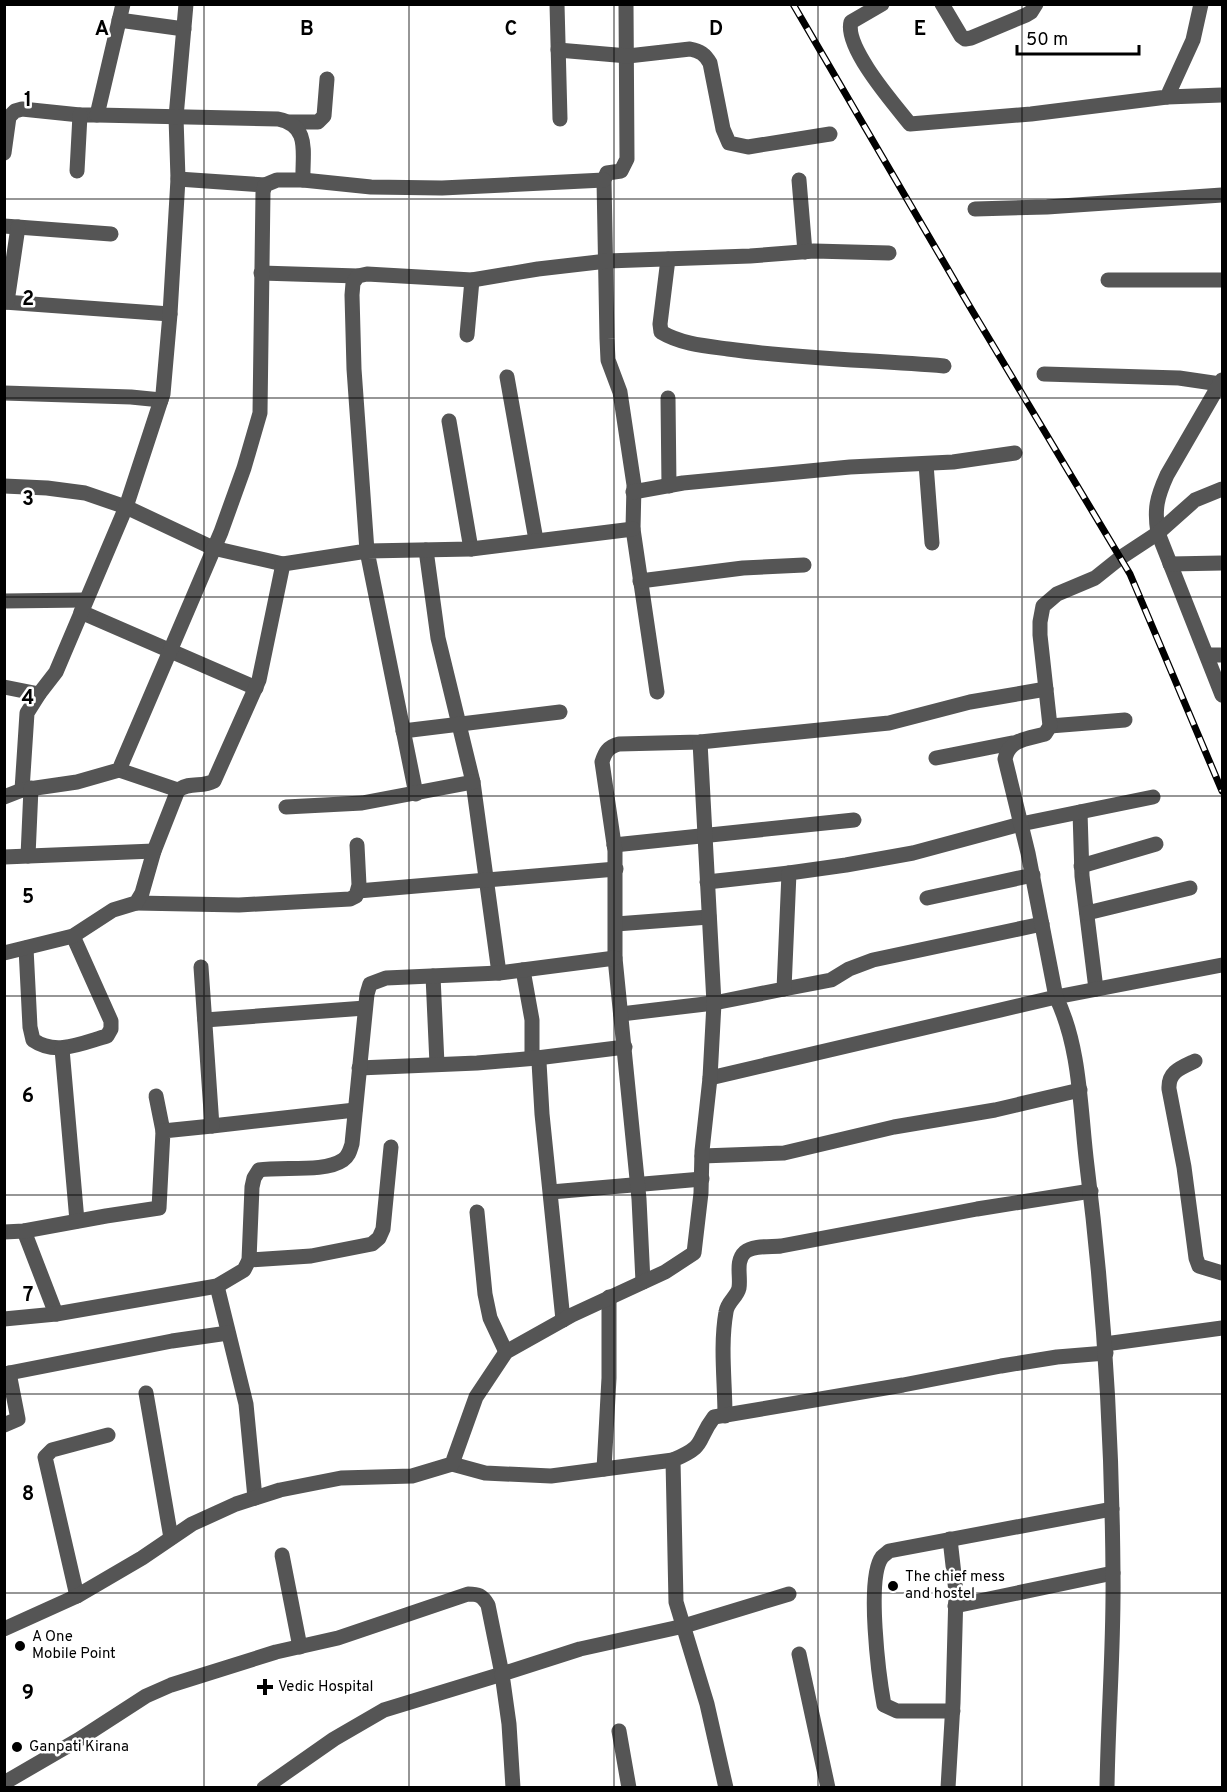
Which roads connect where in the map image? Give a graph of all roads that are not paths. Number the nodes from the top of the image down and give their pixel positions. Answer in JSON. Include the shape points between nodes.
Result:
{"nodes":[{"id":1,"x":186,"y":4,"type":"edge"},
{"id":2,"x":557,"y":4,"type":"edge"},
{"id":3,"x":626,"y":4,"type":"edge"},
{"id":4,"x":882,"y":4,"type":"edge"},
{"id":5,"x":942,"y":4,"type":"edge"},
{"id":6,"x":1036,"y":4,"type":"edge"},
{"id":7,"x":1201,"y":4,"type":"edge"},
{"id":8,"x":121,"y":12,"type":"edge"},
{"id":9,"x":184,"y":29,"type":"junction"},
{"id":10,"x":558,"y":50,"type":"junction"},
{"id":11,"x":628,"y":56,"type":"junction"},
{"id":12,"x":327,"y":79,"type":"dead end"},
{"id":13,"x":1222,"y":95,"type":"edge"},
{"id":14,"x":1167,"y":97,"type":"junction"},
{"id":15,"x":10,"y":111,"type":"edge"},
{"id":16,"x":80,"y":115,"type":"junction"},
{"id":17,"x":98,"y":115,"type":"junction"},
{"id":18,"x":176,"y":117,"type":"junction"},
{"id":19,"x":560,"y":119,"type":"dead end"},
{"id":20,"x":290,"y":122,"type":"junction"},
{"id":21,"x":830,"y":134,"type":"dead end"},
{"id":22,"x":4,"y":153,"type":"edge"},
{"id":23,"x":77,"y":171,"type":"dead end"},
{"id":24,"x":178,"y":179,"type":"junction"},
{"id":25,"x":303,"y":180,"type":"junction"},
{"id":26,"x":604,"y":180,"type":"junction"},
{"id":27,"x":799,"y":180,"type":"dead end"},
{"id":28,"x":265,"y":185,"type":"junction"},
{"id":29,"x":1222,"y":195,"type":"edge"},
{"id":30,"x":975,"y":209,"type":"dead end"},
{"id":31,"x":11,"y":226,"type":"edge"},
{"id":32,"x":111,"y":234,"type":"dead end"},
{"id":33,"x":805,"y":252,"type":"junction"},
{"id":34,"x":889,"y":253,"type":"dead end"},
{"id":35,"x":668,"y":259,"type":"junction"},
{"id":36,"x":607,"y":261,"type":"junction"},
{"id":37,"x":261,"y":273,"type":"junction"},
{"id":38,"x":358,"y":276,"type":"junction"},
{"id":39,"x":472,"y":279,"type":"junction"},
{"id":40,"x":1108,"y":280,"type":"dead end"},
{"id":41,"x":1222,"y":280,"type":"edge"},
{"id":42,"x":6,"y":302,"type":"edge"},
{"id":43,"x":170,"y":314,"type":"junction"},
{"id":44,"x":467,"y":335,"type":"dead end"},
{"id":45,"x":944,"y":366,"type":"dead end"},
{"id":46,"x":1044,"y":374,"type":"dead end"},
{"id":47,"x":507,"y":377,"type":"dead end"},
{"id":48,"x":1221,"y":382,"type":"edge"},
{"id":49,"x":4,"y":393,"type":"edge"},
{"id":50,"x":668,"y":398,"type":"dead end"},
{"id":51,"x":161,"y":400,"type":"junction"},
{"id":52,"x":449,"y":422,"type":"dead end"},
{"id":53,"x":1015,"y":453,"type":"dead end"},
{"id":54,"x":926,"y":465,"type":"junction"},
{"id":55,"x":4,"y":486,"type":"edge"},
{"id":56,"x":669,"y":486,"type":"junction"},
{"id":57,"x":1222,"y":489,"type":"edge"},
{"id":58,"x":633,"y":492,"type":"junction"},
{"id":59,"x":126,"y":507,"type":"junction"},
{"id":60,"x":633,"y":529,"type":"junction"},
{"id":61,"x":1158,"y":533,"type":"junction"},
{"id":62,"x":536,"y":540,"type":"junction"},
{"id":63,"x":932,"y":543,"type":"dead end"},
{"id":64,"x":213,"y":548,"type":"junction"},
{"id":65,"x":471,"y":549,"type":"junction"},
{"id":66,"x":426,"y":550,"type":"junction"},
{"id":67,"x":367,"y":551,"type":"junction"},
{"id":68,"x":1222,"y":563,"type":"edge"},
{"id":69,"x":283,"y":564,"type":"junction"},
{"id":70,"x":1170,"y":564,"type":"junction"},
{"id":71,"x":804,"y":565,"type":"dead end"},
{"id":72,"x":640,"y":581,"type":"junction"},
{"id":73,"x":4,"y":601,"type":"edge"},
{"id":74,"x":84,"y":606,"type":"junction"},
{"id":75,"x":170,"y":651,"type":"junction"},
{"id":76,"x":1215,"y":655,"type":"edge"},
{"id":77,"x":4,"y":687,"type":"edge"},
{"id":78,"x":256,"y":688,"type":"junction"},
{"id":79,"x":1046,"y":689,"type":"junction"},
{"id":80,"x":657,"y":692,"type":"dead end"},
{"id":81,"x":39,"y":694,"type":"junction"},
{"id":82,"x":1222,"y":695,"type":"edge"},
{"id":83,"x":560,"y":712,"type":"dead end"},
{"id":84,"x":1125,"y":720,"type":"dead end"},
{"id":85,"x":460,"y":723,"type":"junction"},
{"id":86,"x":1050,"y":726,"type":"junction"},
{"id":87,"x":403,"y":731,"type":"junction"},
{"id":88,"x":700,"y":742,"type":"junction"},
{"id":89,"x":1012,"y":743,"type":"junction"},
{"id":90,"x":936,"y":758,"type":"dead end"},
{"id":91,"x":119,"y":770,"type":"junction"},
{"id":92,"x":473,"y":782,"type":"junction"},
{"id":93,"x":26,"y":789,"type":"junction"},
{"id":94,"x":178,"y":790,"type":"junction"},
{"id":95,"x":416,"y":794,"type":"junction"},
{"id":96,"x":4,"y":797,"type":"edge"},
{"id":97,"x":1153,"y":797,"type":"dead end"},
{"id":98,"x":286,"y":807,"type":"dead end"},
{"id":99,"x":1080,"y":812,"type":"junction"},
{"id":100,"x":854,"y":820,"type":"dead end"},
{"id":101,"x":1021,"y":824,"type":"junction"},
{"id":102,"x":705,"y":836,"type":"junction"},
{"id":103,"x":1156,"y":844,"type":"dead end"},
{"id":104,"x":357,"y":845,"type":"dead end"},
{"id":105,"x":614,"y":845,"type":"junction"},
{"id":106,"x":154,"y":851,"type":"junction"},
{"id":107,"x":28,"y":856,"type":"junction"},
{"id":108,"x":4,"y":857,"type":"edge"},
{"id":109,"x":1081,"y":866,"type":"junction"},
{"id":110,"x":616,"y":869,"type":"junction"},
{"id":111,"x":789,"y":873,"type":"junction"},
{"id":112,"x":1032,"y":875,"type":"junction"},
{"id":113,"x":485,"y":879,"type":"junction"},
{"id":114,"x":707,"y":882,"type":"junction"},
{"id":115,"x":1190,"y":888,"type":"dead end"},
{"id":116,"x":358,"y":891,"type":"junction"},
{"id":117,"x":927,"y":898,"type":"dead end"},
{"id":118,"x":136,"y":903,"type":"junction"},
{"id":119,"x":1087,"y":913,"type":"junction"},
{"id":120,"x":709,"y":917,"type":"junction"},
{"id":121,"x":616,"y":924,"type":"junction"},
{"id":122,"x":1042,"y":924,"type":"junction"},
{"id":123,"x":73,"y":936,"type":"junction"},
{"id":124,"x":26,"y":948,"type":"junction"},
{"id":125,"x":4,"y":953,"type":"edge"},
{"id":126,"x":615,"y":958,"type":"junction"},
{"id":127,"x":1222,"y":965,"type":"edge"},
{"id":128,"x":201,"y":967,"type":"dead end"},
{"id":129,"x":523,"y":970,"type":"junction"},
{"id":130,"x":499,"y":973,"type":"junction"},
{"id":131,"x":433,"y":976,"type":"junction"},
{"id":132,"x":784,"y":989,"type":"junction"},
{"id":133,"x":1096,"y":989,"type":"junction"},
{"id":134,"x":1056,"y":997,"type":"junction"},
{"id":135,"x":714,"y":1003,"type":"junction"},
{"id":136,"x":365,"y":1008,"type":"junction"},
{"id":137,"x":621,"y":1014,"type":"junction"},
{"id":138,"x":205,"y":1020,"type":"junction"},
{"id":139,"x":625,"y":1047,"type":"junction"},
{"id":140,"x":62,"y":1049,"type":"junction"},
{"id":141,"x":537,"y":1058,"type":"junction"},
{"id":142,"x":1195,"y":1061,"type":"dead end"},
{"id":143,"x":437,"y":1064,"type":"junction"},
{"id":144,"x":359,"y":1068,"type":"junction"},
{"id":145,"x":710,"y":1078,"type":"junction"},
{"id":146,"x":1080,"y":1090,"type":"junction"},
{"id":147,"x":156,"y":1096,"type":"dead end"},
{"id":148,"x":355,"y":1110,"type":"junction"},
{"id":149,"x":212,"y":1126,"type":"junction"},
{"id":150,"x":163,"y":1131,"type":"junction"},
{"id":151,"x":391,"y":1147,"type":"dead end"},
{"id":152,"x":702,"y":1156,"type":"junction"},
{"id":153,"x":702,"y":1179,"type":"junction"},
{"id":154,"x":638,"y":1185,"type":"junction"},
{"id":155,"x":1091,"y":1191,"type":"junction"},
{"id":156,"x":551,"y":1192,"type":"junction"},
{"id":157,"x":477,"y":1212,"type":"dead end"},
{"id":158,"x":77,"y":1221,"type":"junction"},
{"id":159,"x":24,"y":1231,"type":"junction"},
{"id":160,"x":4,"y":1232,"type":"edge"},
{"id":161,"x":249,"y":1260,"type":"junction"},
{"id":162,"x":1222,"y":1273,"type":"edge"},
{"id":163,"x":643,"y":1282,"type":"junction"},
{"id":164,"x":217,"y":1286,"type":"junction"},
{"id":165,"x":609,"y":1297,"type":"junction"},
{"id":166,"x":56,"y":1314,"type":"junction"},
{"id":167,"x":4,"y":1319,"type":"edge"},
{"id":168,"x":563,"y":1320,"type":"junction"},
{"id":169,"x":1222,"y":1328,"type":"edge"},
{"id":170,"x":228,"y":1333,"type":"junction"},
{"id":171,"x":1105,"y":1349,"type":"junction"},
{"id":172,"x":506,"y":1352,"type":"junction"},
{"id":173,"x":7,"y":1374,"type":"edge"},
{"id":174,"x":146,"y":1394,"type":"dead end"},
{"id":175,"x":725,"y":1416,"type":"junction"},
{"id":176,"x":4,"y":1425,"type":"edge"},
{"id":177,"x":108,"y":1435,"type":"dead end"},
{"id":178,"x":673,"y":1460,"type":"junction"},
{"id":179,"x":452,"y":1464,"type":"junction"},
{"id":180,"x":604,"y":1469,"type":"junction"},
{"id":181,"x":255,"y":1498,"type":"junction"},
{"id":182,"x":1112,"y":1509,"type":"junction"},
{"id":183,"x":171,"y":1538,"type":"junction"},
{"id":184,"x":950,"y":1539,"type":"junction"},
{"id":185,"x":282,"y":1555,"type":"dead end"},
{"id":186,"x":1113,"y":1573,"type":"junction"},
{"id":187,"x":789,"y":1594,"type":"dead end"},
{"id":188,"x":77,"y":1596,"type":"junction"},
{"id":189,"x":955,"y":1606,"type":"junction"},
{"id":190,"x":684,"y":1626,"type":"junction"},
{"id":191,"x":4,"y":1629,"type":"edge"},
{"id":192,"x":300,"y":1647,"type":"junction"},
{"id":193,"x":799,"y":1654,"type":"dead end"},
{"id":194,"x":501,"y":1674,"type":"junction"},
{"id":195,"x":953,"y":1711,"type":"junction"},
{"id":196,"x":619,"y":1731,"type":"dead end"},
{"id":197,"x":4,"y":1783,"type":"edge"},
{"id":198,"x":264,"y":1788,"type":"edge"},
{"id":199,"x":513,"y":1788,"type":"edge"},
{"id":200,"x":629,"y":1788,"type":"edge"},
{"id":201,"x":726,"y":1788,"type":"edge"},
{"id":202,"x":828,"y":1788,"type":"edge"},
{"id":203,"x":948,"y":1788,"type":"edge"},
{"id":204,"x":1107,"y":1788,"type":"edge"}],
"edges":[{"from":1,"to":9,"type":"street"},
{"from":2,"to":10,"type":"street"},
{"from":3,"to":11,"type":"street"},
{"from":4,"to":14,"type":"street","via":[[850,22],[849,30],[863,62],[910,124]]},
{"from":5,"to":6,"type":"street","via":[[965,39],[1026,15]]},
{"from":7,"to":14,"type":"street","via":[[1194,40]]},
{"from":8,"to":9,"type":"street"},
{"from":8,"to":17,"type":"street"},
{"from":9,"to":18,"type":"street"},
{"from":10,"to":11,"type":"street"},
{"from":10,"to":19,"type":"street"},
{"from":11,"to":21,"type":"street","via":[[690,49],[705,55],[729,143],[748,147]]},
{"from":11,"to":26,"type":"street","via":[[627,159],[621,171],[607,173]]},
{"from":12,"to":20,"type":"street","via":[[324,116],[318,122]]},
{"from":13,"to":14,"type":"street"},
{"from":15,"to":16,"type":"street"},
{"from":15,"to":22,"type":"street"},
{"from":16,"to":17,"type":"street"},
{"from":16,"to":23,"type":"street"},
{"from":17,"to":18,"type":"street"},
{"from":18,"to":20,"type":"street"},
{"from":18,"to":24,"type":"street"},
{"from":20,"to":25,"type":"street","via":[[302,135]]},
{"from":24,"to":28,"type":"street"},
{"from":24,"to":43,"type":"street"},
{"from":25,"to":26,"type":"street","via":[[442,189]]},
{"from":25,"to":28,"type":"street","via":[[277,180]]},
{"from":26,"to":36,"type":"street"},
{"from":27,"to":33,"type":"street"},
{"from":28,"to":37,"type":"street"},
{"from":29,"to":30,"type":"street"},
{"from":31,"to":32,"type":"street"},
{"from":31,"to":42,"type":"street"},
{"from":33,"to":34,"type":"street"},
{"from":33,"to":35,"type":"street"},
{"from":35,"to":36,"type":"street"},
{"from":35,"to":45,"type":"street","via":[[660,324],[661,332],[672,339],[771,355]]},
{"from":36,"to":39,"type":"street"},
{"from":36,"to":58,"type":"street","via":[[609,360],[620,392]]},
{"from":37,"to":38,"type":"street"},
{"from":37,"to":64,"type":"street","via":[[260,413]]},
{"from":38,"to":39,"type":"street"},
{"from":38,"to":67,"type":"street","via":[[352,295],[354,369]]},
{"from":39,"to":44,"type":"street"},
{"from":40,"to":41,"type":"street"},
{"from":42,"to":43,"type":"street"},
{"from":43,"to":51,"type":"street"},
{"from":46,"to":48,"type":"street"},
{"from":47,"to":62,"type":"street"},
{"from":48,"to":61,"type":"street","via":[[1161,488],[1155,514]]},
{"from":49,"to":51,"type":"street"},
{"from":50,"to":56,"type":"street"},
{"from":51,"to":59,"type":"street"},
{"from":52,"to":65,"type":"street"},
{"from":53,"to":54,"type":"street"},
{"from":54,"to":56,"type":"street","via":[[850,467]]},
{"from":54,"to":63,"type":"street"},
{"from":55,"to":59,"type":"street","via":[[65,489]]},
{"from":56,"to":58,"type":"street"},
{"from":57,"to":61,"type":"street","via":[[1195,500]]},
{"from":58,"to":60,"type":"street"},
{"from":59,"to":64,"type":"street"},
{"from":59,"to":74,"type":"street"},
{"from":60,"to":62,"type":"street"},
{"from":60,"to":72,"type":"street"},
{"from":61,"to":70,"type":"street"},
{"from":61,"to":79,"type":"street","via":[[1095,578],[1057,594],[1043,606],[1040,635]]},
{"from":62,"to":65,"type":"street"},
{"from":64,"to":69,"type":"street"},
{"from":64,"to":75,"type":"street"},
{"from":65,"to":66,"type":"street"},
{"from":66,"to":67,"type":"street"},
{"from":66,"to":85,"type":"street","via":[[438,638]]},
{"from":67,"to":69,"type":"street"},
{"from":67,"to":87,"type":"street"},
{"from":68,"to":70,"type":"street"},
{"from":69,"to":78,"type":"street"},
{"from":70,"to":76,"type":"street"},
{"from":71,"to":72,"type":"street"},
{"from":72,"to":80,"type":"street"},
{"from":73,"to":74,"type":"street"},
{"from":74,"to":75,"type":"street"},
{"from":74,"to":81,"type":"street","via":[[56,672]]},
{"from":75,"to":78,"type":"street"},
{"from":75,"to":91,"type":"street"},
{"from":76,"to":82,"type":"street"},
{"from":77,"to":81,"type":"street"},
{"from":78,"to":94,"type":"street","via":[[214,782],[186,785]]},
{"from":79,"to":86,"type":"street"},
{"from":79,"to":88,"type":"street","via":[[970,702],[889,723]]},
{"from":81,"to":93,"type":"street","via":[[27,714]]},
{"from":83,"to":85,"type":"street"},
{"from":84,"to":86,"type":"street"},
{"from":85,"to":87,"type":"street"},
{"from":85,"to":92,"type":"street"},
{"from":86,"to":89,"type":"street","via":[[1045,734]]},
{"from":87,"to":95,"type":"street"},
{"from":88,"to":102,"type":"street"},
{"from":88,"to":105,"type":"street","via":[[619,744],[604,754]]},
{"from":89,"to":90,"type":"street"},
{"from":89,"to":101,"type":"street","via":[[1005,759]]},
{"from":91,"to":93,"type":"street","via":[[77,782]]},
{"from":91,"to":94,"type":"street"},
{"from":92,"to":95,"type":"street"},
{"from":92,"to":113,"type":"street"},
{"from":93,"to":96,"type":"street"},
{"from":93,"to":107,"type":"street"},
{"from":94,"to":106,"type":"street"},
{"from":95,"to":98,"type":"street","via":[[362,803]]},
{"from":97,"to":99,"type":"street"},
{"from":99,"to":101,"type":"street"},
{"from":99,"to":109,"type":"street"},
{"from":100,"to":102,"type":"street"},
{"from":101,"to":111,"type":"street","via":[[914,853]]},
{"from":101,"to":112,"type":"street"},
{"from":102,"to":105,"type":"street"},
{"from":102,"to":114,"type":"street"},
{"from":103,"to":109,"type":"street"},
{"from":104,"to":116,"type":"street"},
{"from":105,"to":110,"type":"street"},
{"from":106,"to":107,"type":"street"},
{"from":106,"to":118,"type":"street"},
{"from":107,"to":108,"type":"street"},
{"from":109,"to":119,"type":"street"},
{"from":110,"to":113,"type":"street"},
{"from":110,"to":121,"type":"street"},
{"from":111,"to":114,"type":"street"},
{"from":111,"to":132,"type":"street"},
{"from":112,"to":117,"type":"street"},
{"from":112,"to":122,"type":"street"},
{"from":113,"to":116,"type":"street"},
{"from":113,"to":130,"type":"street"},
{"from":114,"to":120,"type":"street"},
{"from":115,"to":119,"type":"street"},
{"from":116,"to":118,"type":"street","via":[[350,899],[319,901],[239,905]]},
{"from":118,"to":123,"type":"street","via":[[113,910]]},
{"from":119,"to":133,"type":"street"},
{"from":120,"to":121,"type":"street"},
{"from":120,"to":135,"type":"street"},
{"from":121,"to":126,"type":"street"},
{"from":122,"to":132,"type":"street","via":[[873,960],[831,980]]},
{"from":122,"to":134,"type":"street"},
{"from":123,"to":124,"type":"street"},
{"from":123,"to":140,"type":"street","via":[[111,1021],[111,1029],[107,1036]]},
{"from":124,"to":125,"type":"street"},
{"from":124,"to":140,"type":"street","via":[[33,1040],[41,1046]]},
{"from":126,"to":129,"type":"street"},
{"from":126,"to":137,"type":"street"},
{"from":127,"to":133,"type":"street"},
{"from":128,"to":138,"type":"street"},
{"from":129,"to":130,"type":"street"},
{"from":129,"to":141,"type":"street","via":[[532,1020],[532,1052]]},
{"from":130,"to":131,"type":"street"},
{"from":131,"to":136,"type":"street","via":[[377,980],[370,984]]},
{"from":131,"to":143,"type":"street"},
{"from":132,"to":135,"type":"street"},
{"from":133,"to":134,"type":"street"},
{"from":134,"to":145,"type":"street"},
{"from":134,"to":146,"type":"street","via":[[1065,1015]]},
{"from":135,"to":137,"type":"street"},
{"from":135,"to":145,"type":"street"},
{"from":136,"to":138,"type":"street"},
{"from":136,"to":144,"type":"street"},
{"from":137,"to":139,"type":"street"},
{"from":138,"to":149,"type":"street"},
{"from":139,"to":141,"type":"street"},
{"from":139,"to":154,"type":"street"},
{"from":140,"to":158,"type":"street"},
{"from":141,"to":143,"type":"street"},
{"from":141,"to":156,"type":"street"},
{"from":142,"to":162,"type":"street","via":[[1171,1075],[1169,1089],[1196,1258],[1199,1266]]},
{"from":143,"to":144,"type":"street"},
{"from":144,"to":148,"type":"street"},
{"from":145,"to":152,"type":"street"},
{"from":146,"to":152,"type":"street","via":[[995,1110],[894,1126],[784,1153]]},
{"from":146,"to":155,"type":"street"},
{"from":147,"to":150,"type":"street"},
{"from":148,"to":149,"type":"street"},
{"from":148,"to":161,"type":"street","via":[[352,1144],[343,1160],[305,1169],[259,1170],[252,1187]]},
{"from":149,"to":150,"type":"street"},
{"from":150,"to":158,"type":"street","via":[[159,1208]]},
{"from":151,"to":161,"type":"street","via":[[383,1229],[372,1244],[311,1256]]},
{"from":152,"to":153,"type":"street"},
{"from":153,"to":154,"type":"street"},
{"from":153,"to":163,"type":"street","via":[[694,1253]]},
{"from":154,"to":156,"type":"street"},
{"from":154,"to":163,"type":"street"},
{"from":155,"to":171,"type":"street"},
{"from":155,"to":175,"type":"street","via":[[749,1249],[742,1254],[739,1287],[726,1312]]},
{"from":156,"to":168,"type":"street"},
{"from":157,"to":172,"type":"street","via":[[485,1294],[490,1318]]},
{"from":158,"to":159,"type":"street"},
{"from":159,"to":160,"type":"street"},
{"from":159,"to":166,"type":"street"},
{"from":161,"to":164,"type":"street","via":[[244,1270]]},
{"from":163,"to":165,"type":"street"},
{"from":164,"to":166,"type":"street"},
{"from":164,"to":170,"type":"street"},
{"from":165,"to":168,"type":"street"},
{"from":165,"to":180,"type":"street"},
{"from":166,"to":167,"type":"street"},
{"from":168,"to":172,"type":"street"},
{"from":169,"to":171,"type":"street"},
{"from":170,"to":173,"type":"street"},
{"from":170,"to":181,"type":"street","via":[[246,1404]]},
{"from":171,"to":175,"type":"street"},
{"from":171,"to":182,"type":"street"},
{"from":172,"to":179,"type":"street","via":[[476,1397]]},
{"from":173,"to":176,"type":"street","via":[[18,1419]]},
{"from":174,"to":183,"type":"street"},
{"from":175,"to":178,"type":"street","via":[[714,1417],[699,1446]]},
{"from":177,"to":188,"type":"street","via":[[52,1450],[45,1457]]},
{"from":178,"to":180,"type":"street"},
{"from":178,"to":190,"type":"street","via":[[676,1602]]},
{"from":179,"to":180,"type":"street","via":[[485,1473],[551,1476]]},
{"from":179,"to":181,"type":"street","via":[[412,1476],[341,1478]]},
{"from":181,"to":183,"type":"street","via":[[192,1524]]},
{"from":182,"to":184,"type":"street"},
{"from":182,"to":186,"type":"street"},
{"from":183,"to":188,"type":"street"},
{"from":184,"to":189,"type":"street"},
{"from":184,"to":195,"type":"street","via":[[889,1551],[881,1558],[874,1586],[884,1705],[897,1711]]},
{"from":185,"to":192,"type":"street"},
{"from":186,"to":189,"type":"street"},
{"from":186,"to":204,"type":"street"},
{"from":187,"to":190,"type":"street"},
{"from":188,"to":191,"type":"street"},
{"from":189,"to":195,"type":"street"},
{"from":190,"to":194,"type":"street","via":[[580,1649]]},
{"from":190,"to":201,"type":"street"},
{"from":192,"to":194,"type":"street","via":[[477,1594],[488,1605]]},
{"from":192,"to":197,"type":"street","via":[[146,1696]]},
{"from":193,"to":202,"type":"street"},
{"from":194,"to":198,"type":"street","via":[[384,1710]]},
{"from":194,"to":199,"type":"street"},
{"from":195,"to":203,"type":"street"},
{"from":196,"to":200,"type":"street"}]}
